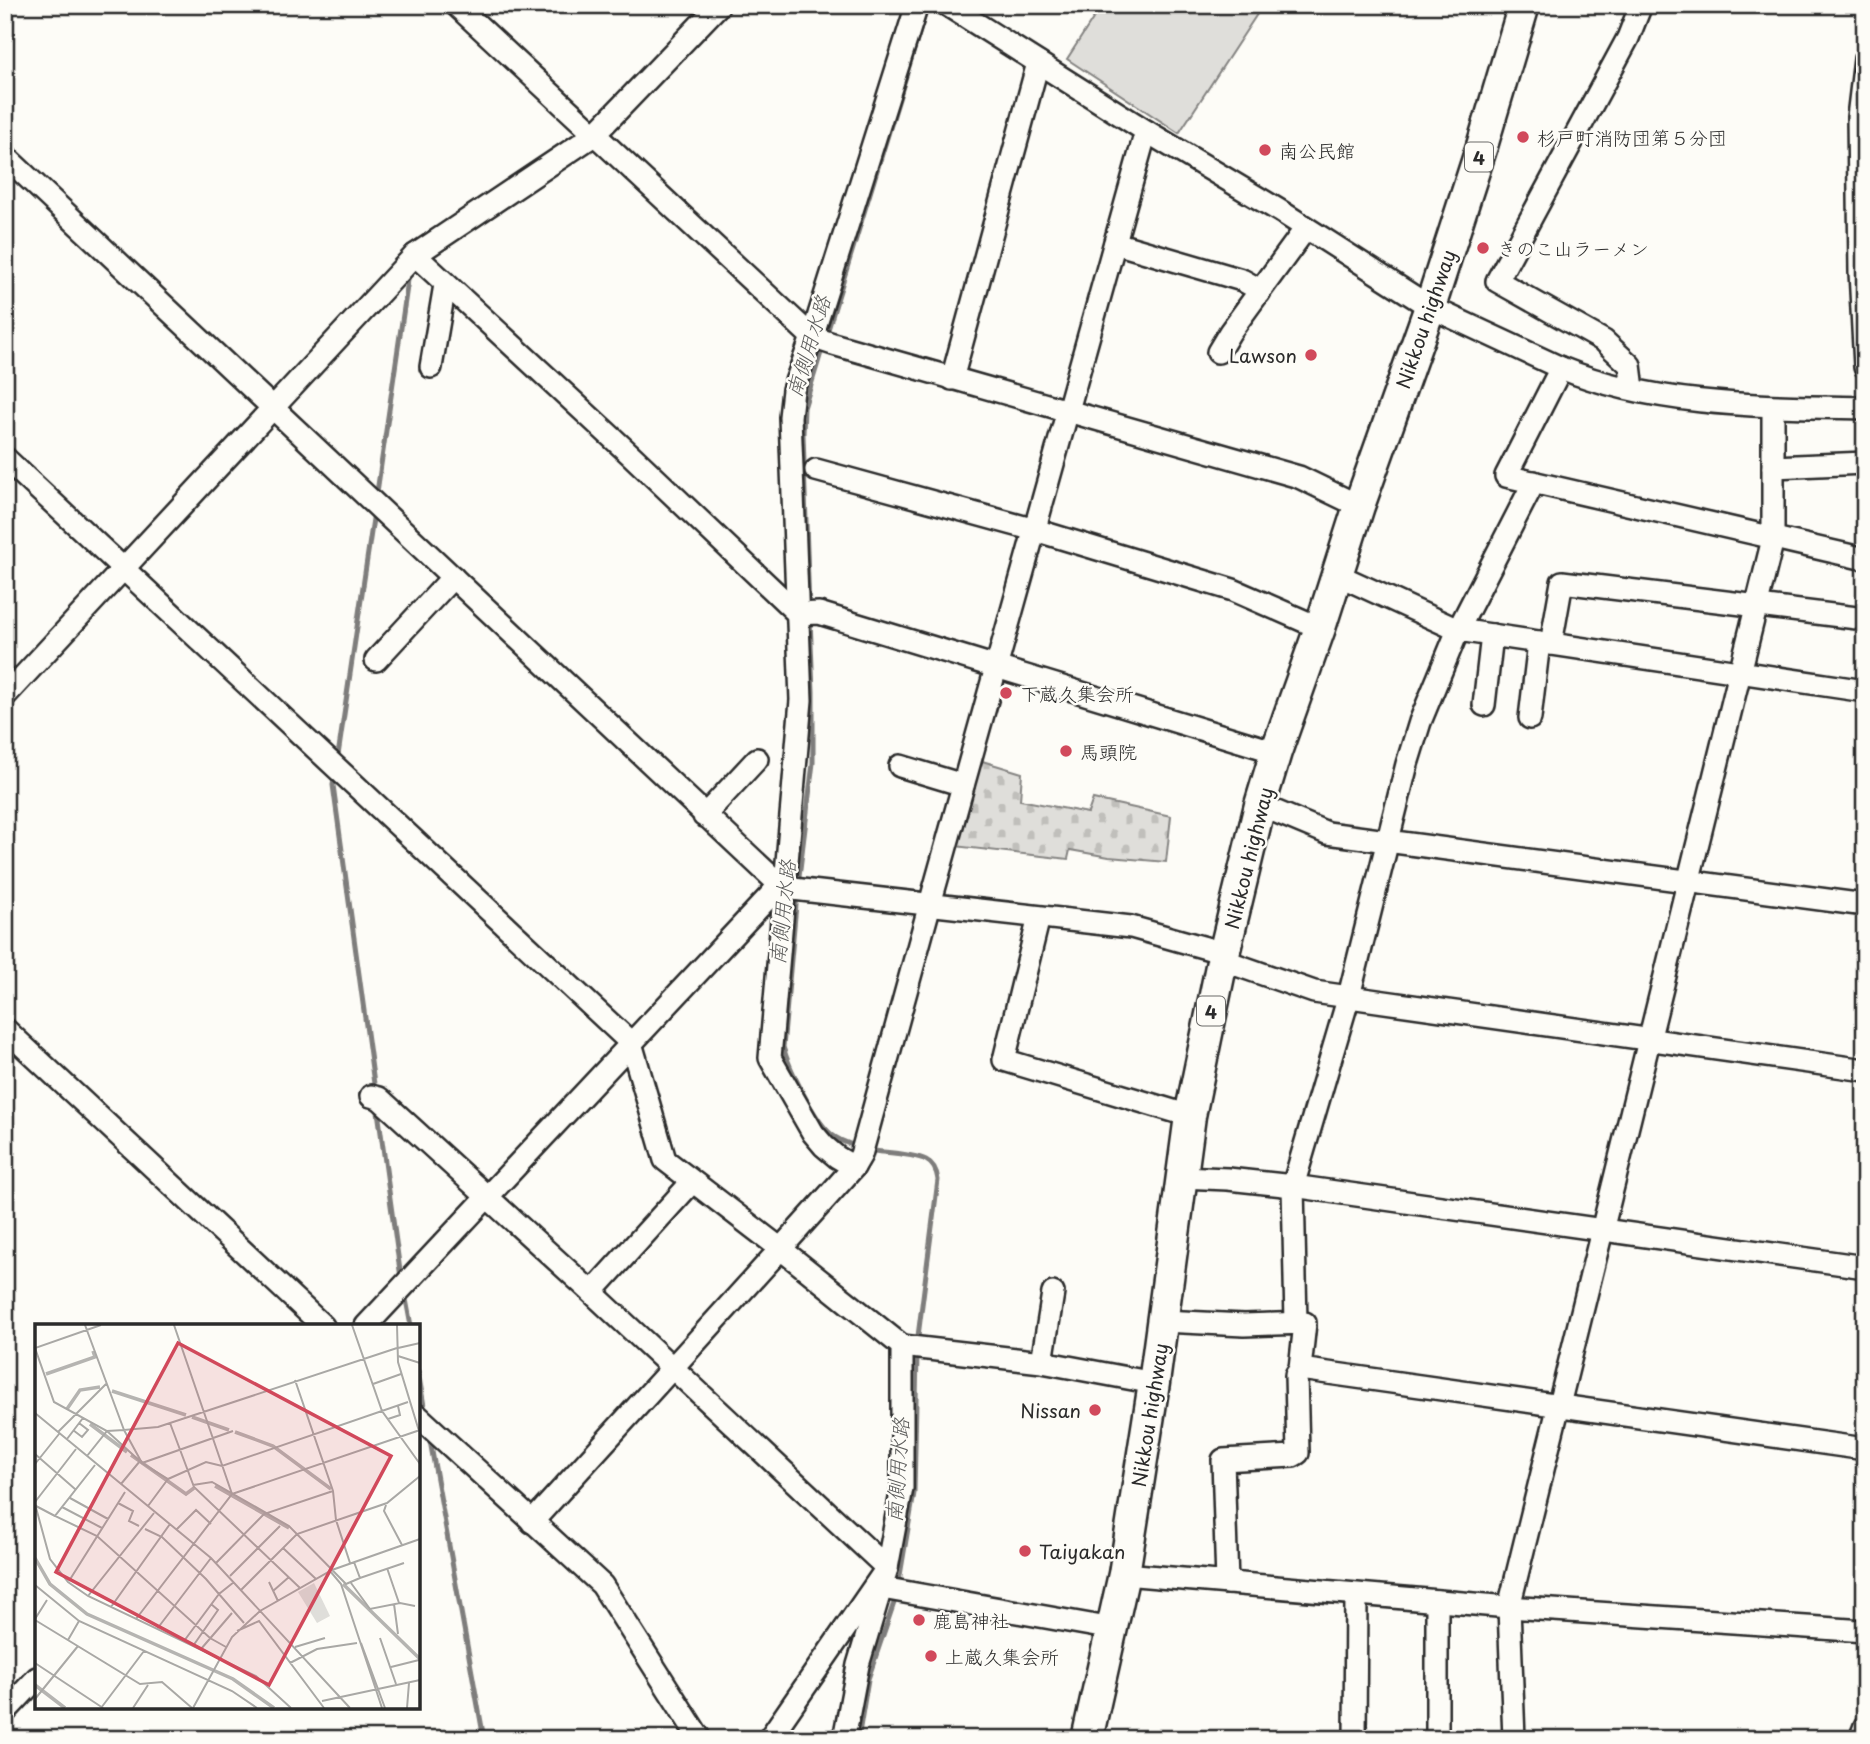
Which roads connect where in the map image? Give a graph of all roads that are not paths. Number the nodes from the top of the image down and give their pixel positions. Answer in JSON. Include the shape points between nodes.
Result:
{"nodes":[{"id":1,"x":456,"y":5,"type":"edge"},
{"id":2,"x":719,"y":5,"type":"edge"},
{"id":3,"x":917,"y":5,"type":"edge"},
{"id":4,"x":947,"y":5,"type":"edge"},
{"id":5,"x":1524,"y":5,"type":"edge"},
{"id":6,"x":1641,"y":5,"type":"edge"},
{"id":7,"x":1865,"y":59,"type":"edge"},
{"id":8,"x":1038,"y":63,"type":"junction"},
{"id":9,"x":1146,"y":131,"type":"junction"},
{"id":10,"x":594,"y":135,"type":"junction"},
{"id":11,"x":5,"y":156,"type":"edge"},
{"id":12,"x":1306,"y":228,"type":"junction"},
{"id":13,"x":1115,"y":243,"type":"junction"},
{"id":14,"x":415,"y":255,"type":"junction"},
{"id":15,"x":446,"y":285,"type":"junction"},
{"id":16,"x":1259,"y":293,"type":"junction"},
{"id":17,"x":1430,"y":307,"type":"junction"},
{"id":18,"x":822,"y":340,"type":"junction"},
{"id":19,"x":1218,"y":352,"type":"dead end"},
{"id":20,"x":431,"y":367,"type":"dead end"},
{"id":21,"x":1865,"y":367,"type":"edge"},
{"id":22,"x":1561,"y":368,"type":"junction"},
{"id":23,"x":952,"y":379,"type":"junction"},
{"id":24,"x":1633,"y":389,"type":"junction"},
{"id":25,"x":1773,"y":407,"type":"junction"},
{"id":26,"x":274,"y":408,"type":"junction"},
{"id":27,"x":1865,"y":408,"type":"edge"},
{"id":28,"x":1068,"y":410,"type":"junction"},
{"id":29,"x":5,"y":458,"type":"edge"},
{"id":30,"x":1865,"y":464,"type":"edge"},
{"id":31,"x":1773,"y":467,"type":"junction"},
{"id":32,"x":816,"y":470,"type":"dead end"},
{"id":33,"x":1534,"y":482,"type":"junction"},
{"id":34,"x":1359,"y":506,"type":"junction"},
{"id":35,"x":1035,"y":530,"type":"junction"},
{"id":36,"x":1773,"y":539,"type":"junction"},
{"id":37,"x":1865,"y":559,"type":"edge"},
{"id":38,"x":124,"y":569,"type":"junction"},
{"id":39,"x":1336,"y":574,"type":"junction"},
{"id":40,"x":453,"y":577,"type":"junction"},
{"id":41,"x":1756,"y":605,"type":"junction"},
{"id":42,"x":807,"y":614,"type":"junction"},
{"id":43,"x":1865,"y":619,"type":"edge"},
{"id":44,"x":1320,"y":628,"type":"junction"},
{"id":45,"x":1458,"y":630,"type":"junction"},
{"id":46,"x":1492,"y":635,"type":"junction"},
{"id":47,"x":1545,"y":643,"type":"junction"},
{"id":48,"x":376,"y":660,"type":"dead end"},
{"id":49,"x":996,"y":668,"type":"junction"},
{"id":50,"x":1740,"y":672,"type":"junction"},
{"id":51,"x":1865,"y":691,"type":"edge"},
{"id":52,"x":5,"y":696,"type":"edge"},
{"id":53,"x":1484,"y":705,"type":"dead end"},
{"id":54,"x":1530,"y":718,"type":"dead end"},
{"id":55,"x":1276,"y":752,"type":"junction"},
{"id":56,"x":757,"y":759,"type":"dead end"},
{"id":57,"x":900,"y":766,"type":"dead end"},
{"id":58,"x":963,"y":785,"type":"junction"},
{"id":59,"x":1259,"y":805,"type":"junction"},
{"id":60,"x":704,"y":816,"type":"junction"},
{"id":61,"x":1388,"y":842,"type":"junction"},
{"id":62,"x":1689,"y":881,"type":"junction"},
{"id":63,"x":791,"y":888,"type":"junction"},
{"id":64,"x":930,"y":904,"type":"junction"},
{"id":65,"x":1865,"y":905,"type":"edge"},
{"id":66,"x":1039,"y":916,"type":"junction"},
{"id":67,"x":1224,"y":953,"type":"junction"},
{"id":68,"x":1349,"y":996,"type":"junction"},
{"id":69,"x":5,"y":1029,"type":"edge"},
{"id":70,"x":1650,"y":1040,"type":"junction"},
{"id":71,"x":631,"y":1043,"type":"junction"},
{"id":72,"x":1865,"y":1070,"type":"edge"},
{"id":73,"x":371,"y":1096,"type":"dead end"},
{"id":74,"x":1190,"y":1116,"type":"junction"},
{"id":75,"x":861,"y":1153,"type":"junction"},
{"id":76,"x":1181,"y":1177,"type":"junction"},
{"id":77,"x":692,"y":1182,"type":"junction"},
{"id":78,"x":1293,"y":1186,"type":"junction"},
{"id":79,"x":487,"y":1196,"type":"junction"},
{"id":80,"x":1603,"y":1230,"type":"junction"},
{"id":81,"x":781,"y":1249,"type":"junction"},
{"id":82,"x":1865,"y":1267,"type":"edge"},
{"id":83,"x":592,"y":1292,"type":"junction"},
{"id":84,"x":1052,"y":1293,"type":"dead end"},
{"id":85,"x":1163,"y":1321,"type":"junction"},
{"id":86,"x":1297,"y":1323,"type":"junction"},
{"id":87,"x":321,"y":1324,"type":"edge"},
{"id":88,"x":368,"y":1324,"type":"edge"},
{"id":89,"x":913,"y":1348,"type":"junction"},
{"id":90,"x":1042,"y":1362,"type":"junction"},
{"id":91,"x":672,"y":1367,"type":"junction"},
{"id":92,"x":1300,"y":1369,"type":"junction"},
{"id":93,"x":1154,"y":1383,"type":"junction"},
{"id":94,"x":1559,"y":1406,"type":"junction"},
{"id":95,"x":420,"y":1418,"type":"edge"},
{"id":96,"x":1865,"y":1449,"type":"edge"},
{"id":97,"x":532,"y":1522,"type":"junction"},
{"id":98,"x":1125,"y":1574,"type":"junction"},
{"id":99,"x":1227,"y":1583,"type":"junction"},
{"id":100,"x":892,"y":1585,"type":"junction"},
{"id":101,"x":1356,"y":1595,"type":"junction"},
{"id":102,"x":1437,"y":1601,"type":"junction"},
{"id":103,"x":1509,"y":1606,"type":"junction"},
{"id":104,"x":1113,"y":1629,"type":"junction"},
{"id":105,"x":1865,"y":1631,"type":"edge"},
{"id":106,"x":35,"y":1680,"type":"edge"},
{"id":107,"x":5,"y":1712,"type":"edge"},
{"id":108,"x":1865,"y":1726,"type":"edge"},
{"id":109,"x":700,"y":1739,"type":"edge"},
{"id":110,"x":769,"y":1739,"type":"edge"},
{"id":111,"x":844,"y":1739,"type":"edge"},
{"id":112,"x":1087,"y":1739,"type":"edge"},
{"id":113,"x":1355,"y":1739,"type":"edge"},
{"id":114,"x":1437,"y":1739,"type":"edge"},
{"id":115,"x":1514,"y":1739,"type":"edge"},
{"id":116,"x":1860,"y":1739,"type":"edge"}],
"edges":[{"from":1,"to":10,"type":"street"},
{"from":2,"to":10,"type":"street"},
{"from":3,"to":18,"type":"street"},
{"from":4,"to":8,"type":"street"},
{"from":5,"to":17,"type":"highway","name":"Nikkou highway","number":"4"},
{"from":6,"to":24,"type":"street","via":[[1628,38],[1497,281],[1604,341],[1630,365]]},
{"from":7,"to":21,"type":"street","via":[[1858,117]]},
{"from":8,"to":9,"type":"street"},
{"from":8,"to":23,"type":"street"},
{"from":9,"to":12,"type":"street"},
{"from":9,"to":13,"type":"street"},
{"from":10,"to":14,"type":"street"},
{"from":10,"to":18,"type":"street"},
{"from":11,"to":26,"type":"street"},
{"from":12,"to":16,"type":"street"},
{"from":12,"to":17,"type":"street"},
{"from":13,"to":16,"type":"street","via":[[1242,280]]},
{"from":13,"to":28,"type":"street"},
{"from":14,"to":15,"type":"street"},
{"from":14,"to":26,"type":"street"},
{"from":15,"to":20,"type":"street"},
{"from":15,"to":42,"type":"street"},
{"from":16,"to":19,"type":"street"},
{"from":17,"to":22,"type":"street"},
{"from":17,"to":34,"type":"highway","name":"Nikkou highway","number":"4"},
{"from":18,"to":23,"type":"street"},
{"from":18,"to":42,"type":"street","via":[[793,390],[790,417]]},
{"from":22,"to":24,"type":"street"},
{"from":22,"to":33,"type":"street","via":[[1506,476]]},
{"from":23,"to":28,"type":"street"},
{"from":24,"to":25,"type":"street","via":[[1692,401]]},
{"from":25,"to":27,"type":"street"},
{"from":25,"to":31,"type":"street"},
{"from":26,"to":38,"type":"street"},
{"from":26,"to":40,"type":"street"},
{"from":28,"to":34,"type":"street","via":[[1299,477]]},
{"from":28,"to":35,"type":"street"},
{"from":29,"to":38,"type":"street"},
{"from":30,"to":31,"type":"street"},
{"from":31,"to":36,"type":"street"},
{"from":32,"to":35,"type":"street"},
{"from":33,"to":36,"type":"street"},
{"from":33,"to":45,"type":"street"},
{"from":34,"to":39,"type":"highway","name":"Nikkou highway","number":"4"},
{"from":35,"to":44,"type":"street","via":[[1233,590]]},
{"from":35,"to":49,"type":"street"},
{"from":36,"to":37,"type":"street"},
{"from":36,"to":41,"type":"street"},
{"from":38,"to":52,"type":"street"},
{"from":38,"to":71,"type":"street"},
{"from":39,"to":44,"type":"highway","name":"Nikkou highway","number":"4"},
{"from":39,"to":45,"type":"street"},
{"from":40,"to":48,"type":"street"},
{"from":40,"to":60,"type":"street"},
{"from":41,"to":43,"type":"street"},
{"from":41,"to":47,"type":"street","via":[[1562,582]]},
{"from":41,"to":50,"type":"street"},
{"from":42,"to":49,"type":"street"},
{"from":42,"to":63,"type":"street"},
{"from":44,"to":55,"type":"highway","name":"Nikkou highway","number":"4"},
{"from":45,"to":46,"type":"street"},
{"from":45,"to":61,"type":"street","via":[[1417,732]]},
{"from":46,"to":47,"type":"street"},
{"from":46,"to":53,"type":"street"},
{"from":47,"to":50,"type":"street"},
{"from":47,"to":54,"type":"street"},
{"from":49,"to":55,"type":"street"},
{"from":49,"to":58,"type":"street"},
{"from":50,"to":51,"type":"street"},
{"from":50,"to":62,"type":"street"},
{"from":55,"to":59,"type":"highway","name":"Nikkou highway","number":"4"},
{"from":56,"to":60,"type":"street"},
{"from":57,"to":58,"type":"street"},
{"from":58,"to":64,"type":"street"},
{"from":59,"to":61,"type":"street","via":[[1327,833]]},
{"from":59,"to":67,"type":"highway","name":"Nikkou highway","number":"4"},
{"from":60,"to":63,"type":"street"},
{"from":61,"to":62,"type":"street"},
{"from":61,"to":68,"type":"street"},
{"from":62,"to":65,"type":"street"},
{"from":62,"to":70,"type":"street"},
{"from":63,"to":64,"type":"street"},
{"from":63,"to":71,"type":"street"},
{"from":63,"to":75,"type":"street","via":[[770,1058],[824,1146],[837,1157]]},
{"from":64,"to":66,"type":"street"},
{"from":64,"to":75,"type":"street"},
{"from":66,"to":67,"type":"street","via":[[1131,928]]},
{"from":66,"to":74,"type":"street","via":[[1004,1060]]},
{"from":67,"to":68,"type":"street","via":[[1234,964],[1314,992]]},
{"from":67,"to":74,"type":"highway","name":"Nikkou highway","number":"4"},
{"from":68,"to":70,"type":"street"},
{"from":68,"to":78,"type":"street"},
{"from":69,"to":87,"type":"street"},
{"from":70,"to":72,"type":"street"},
{"from":70,"to":80,"type":"street"},
{"from":71,"to":77,"type":"street","via":[[665,1160]]},
{"from":71,"to":79,"type":"street"},
{"from":73,"to":79,"type":"street","via":[[379,1098]]},
{"from":74,"to":76,"type":"highway","name":"Nikkou highway","number":"4"},
{"from":75,"to":81,"type":"street"},
{"from":76,"to":78,"type":"street"},
{"from":76,"to":85,"type":"highway","name":"Nikkou highway","number":"4"},
{"from":77,"to":81,"type":"street"},
{"from":77,"to":83,"type":"street"},
{"from":78,"to":80,"type":"street"},
{"from":78,"to":86,"type":"street"},
{"from":79,"to":83,"type":"street"},
{"from":79,"to":88,"type":"street"},
{"from":80,"to":82,"type":"street"},
{"from":80,"to":94,"type":"street"},
{"from":81,"to":89,"type":"street"},
{"from":81,"to":91,"type":"street"},
{"from":83,"to":91,"type":"street"},
{"from":84,"to":90,"type":"street"},
{"from":85,"to":86,"type":"street"},
{"from":85,"to":93,"type":"highway","name":"Nikkou highway","number":"4"},
{"from":86,"to":92,"type":"street","via":[[1305,1323]]},
{"from":89,"to":90,"type":"street"},
{"from":89,"to":100,"type":"street"},
{"from":90,"to":93,"type":"street"},
{"from":91,"to":97,"type":"street"},
{"from":91,"to":100,"type":"street"},
{"from":92,"to":94,"type":"street"},
{"from":92,"to":99,"type":"street","via":[[1296,1375],[1298,1453],[1223,1460]]},
{"from":93,"to":98,"type":"highway","name":"Nikkou highway","number":"4"},
{"from":94,"to":96,"type":"street"},
{"from":94,"to":103,"type":"street"},
{"from":95,"to":97,"type":"street"},
{"from":97,"to":109,"type":"street","via":[[601,1585]]},
{"from":98,"to":99,"type":"street"},
{"from":98,"to":104,"type":"highway","name":"Nikkou highway","number":"4"},
{"from":99,"to":101,"type":"street"},
{"from":100,"to":104,"type":"street"},
{"from":100,"to":110,"type":"street"},
{"from":100,"to":111,"type":"street","via":[[858,1665]]},
{"from":101,"to":102,"type":"street"},
{"from":101,"to":113,"type":"street"},
{"from":102,"to":103,"type":"street"},
{"from":102,"to":114,"type":"street"},
{"from":103,"to":105,"type":"street"},
{"from":103,"to":115,"type":"street"},
{"from":104,"to":112,"type":"highway","name":"Nikkou highway","number":"4"},
{"from":106,"to":107,"type":"street"},
{"from":108,"to":116,"type":"street"}]}
